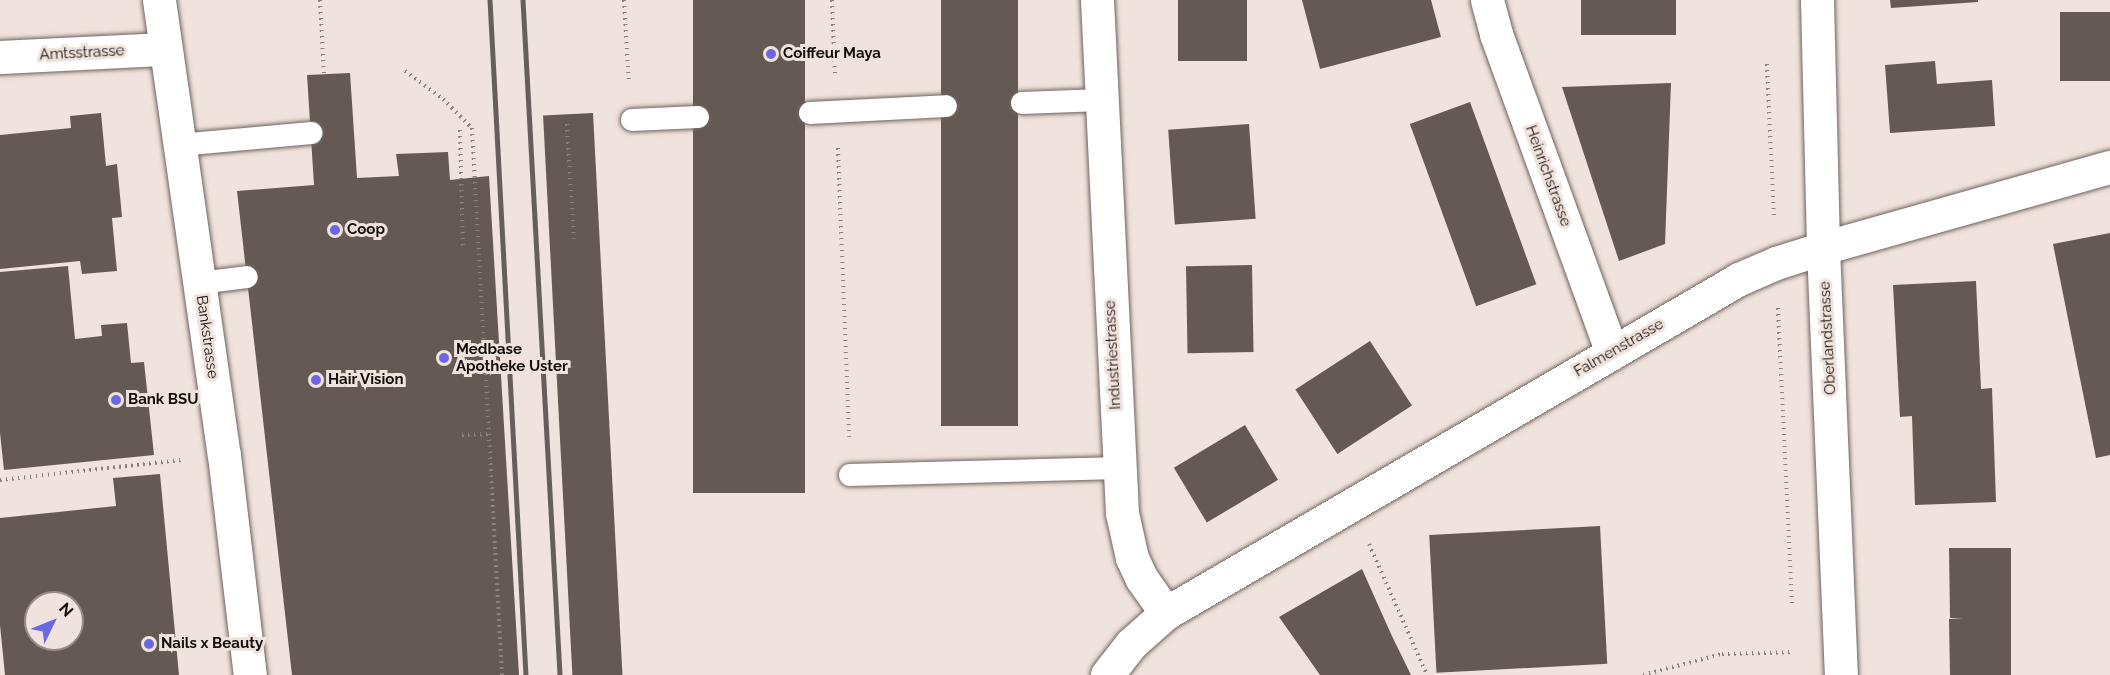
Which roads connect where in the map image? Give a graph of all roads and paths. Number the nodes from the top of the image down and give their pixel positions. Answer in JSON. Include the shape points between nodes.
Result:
{"nodes":[{"id":1,"x":159,"y":0,"type":"edge"},
{"id":2,"x":320,"y":0,"type":"edge"},
{"id":3,"x":624,"y":0,"type":"edge"},
{"id":4,"x":832,"y":0,"type":"edge"},
{"id":5,"x":1097,"y":0,"type":"edge"},
{"id":6,"x":1487,"y":0,"type":"edge"},
{"id":7,"x":1817,"y":0,"type":"edge"},
{"id":8,"x":165,"y":49,"type":"junction"},
{"id":9,"x":0,"y":57,"type":"edge"},
{"id":10,"x":1767,"y":64,"type":"dead end"},
{"id":11,"x":405,"y":71,"type":"dead end"},
{"id":12,"x":324,"y":74,"type":"dead end"},
{"id":13,"x":1101,"y":100,"type":"junction"},
{"id":14,"x":1022,"y":103,"type":"dead end"},
{"id":15,"x":946,"y":106,"type":"dead end"},
{"id":16,"x":836,"y":112,"type":"junction"},
{"id":17,"x":810,"y":113,"type":"dead end"},
{"id":18,"x":698,"y":117,"type":"dead end"},
{"id":19,"x":632,"y":120,"type":"joint"},
{"id":20,"x":567,"y":124,"type":"dead end"},
{"id":21,"x":460,"y":130,"type":"dead end"},
{"id":22,"x":310,"y":133,"type":"dead end"},
{"id":23,"x":179,"y":145,"type":"junction"},
{"id":24,"x":2110,"y":167,"type":"edge"},
{"id":25,"x":574,"y":238,"type":"dead end"},
{"id":26,"x":464,"y":246,"type":"dead end"},
{"id":27,"x":1823,"y":248,"type":"junction"},
{"id":28,"x":1776,"y":263,"type":"junction"},
{"id":29,"x":247,"y":278,"type":"dead end"},
{"id":30,"x":199,"y":283,"type":"junction"},
{"id":31,"x":1612,"y":352,"type":"junction"},
{"id":32,"x":489,"y":434,"type":"junction"},
{"id":33,"x":462,"y":435,"type":"dead end"},
{"id":34,"x":224,"y":455,"type":"junction"},
{"id":35,"x":1119,"y":468,"type":"junction"},
{"id":36,"x":850,"y":475,"type":"joint"},
{"id":37,"x":0,"y":480,"type":"edge"},
{"id":38,"x":1352,"y":504,"type":"junction"},
{"id":39,"x":1166,"y":613,"type":"junction"},
{"id":40,"x":1792,"y":616,"type":"dead end"},
{"id":41,"x":1794,"y":640,"type":"dead end"},
{"id":42,"x":1794,"y":652,"type":"junction"},
{"id":43,"x":1795,"y":663,"type":"dead end"},
{"id":44,"x":250,"y":675,"type":"edge"},
{"id":45,"x":502,"y":675,"type":"edge"},
{"id":46,"x":1107,"y":675,"type":"edge"},
{"id":47,"x":1427,"y":675,"type":"edge"},
{"id":48,"x":1643,"y":675,"type":"edge"},
{"id":49,"x":1841,"y":675,"type":"edge"}],
"edges":[{"from":1,"to":8,"type":"street","name":"Bankstrasse"},
{"from":2,"to":12,"type":"path"},
{"from":3,"to":19,"type":"path"},
{"from":4,"to":16,"type":"path"},
{"from":5,"to":13,"type":"street","name":"Industriestrasse"},
{"from":6,"to":31,"type":"street","name":"Heinrichstrasse"},
{"from":7,"to":27,"type":"street","name":"Oberlandstrasse"},
{"from":8,"to":9,"type":"street","name":"Amtsstrasse"},
{"from":8,"to":23,"type":"street","name":"Bankstrasse"},
{"from":10,"to":28,"type":"path"},
{"from":11,"to":32,"type":"path","via":[[443,99],[472,128]]},
{"from":13,"to":14,"type":"lane"},
{"from":13,"to":35,"type":"street","name":"Industriestrasse"},
{"from":15,"to":16,"type":"lane"},
{"from":16,"to":17,"type":"lane"},
{"from":16,"to":36,"type":"path"},
{"from":18,"to":19,"type":"lane"},
{"from":20,"to":25,"type":"path"},
{"from":21,"to":26,"type":"path"},
{"from":22,"to":23,"type":"lane"},
{"from":23,"to":30,"type":"street","name":"Bankstrasse"},
{"from":24,"to":27,"type":"street","name":"Falmenstrasse"},
{"from":27,"to":28,"type":"street","name":"Falmenstrasse"},
{"from":27,"to":49,"type":"street","name":"Oberlandstrasse"},
{"from":28,"to":31,"type":"street","name":"Falmenstrasse","via":[[1739,279]]},
{"from":28,"to":40,"type":"path"},
{"from":29,"to":30,"type":"lane"},
{"from":30,"to":34,"type":"street","name":"Bankstrasse"},
{"from":31,"to":38,"type":"street","name":"Falmenstrasse"},
{"from":32,"to":33,"type":"path"},
{"from":32,"to":45,"type":"path"},
{"from":34,"to":37,"type":"path"},
{"from":34,"to":44,"type":"street","name":"Bankstrasse"},
{"from":35,"to":36,"type":"lane"},
{"from":35,"to":39,"type":"street","name":"Industriestrasse","via":[[1122,513],[1132,558]]},
{"from":38,"to":39,"type":"street","name":"Falmenstrasse"},
{"from":38,"to":47,"type":"path"},
{"from":39,"to":46,"type":"street","via":[[1131,644]]},
{"from":41,"to":42,"type":"path"},
{"from":42,"to":43,"type":"path"},
{"from":42,"to":48,"type":"path","via":[[1722,654]]}]}
